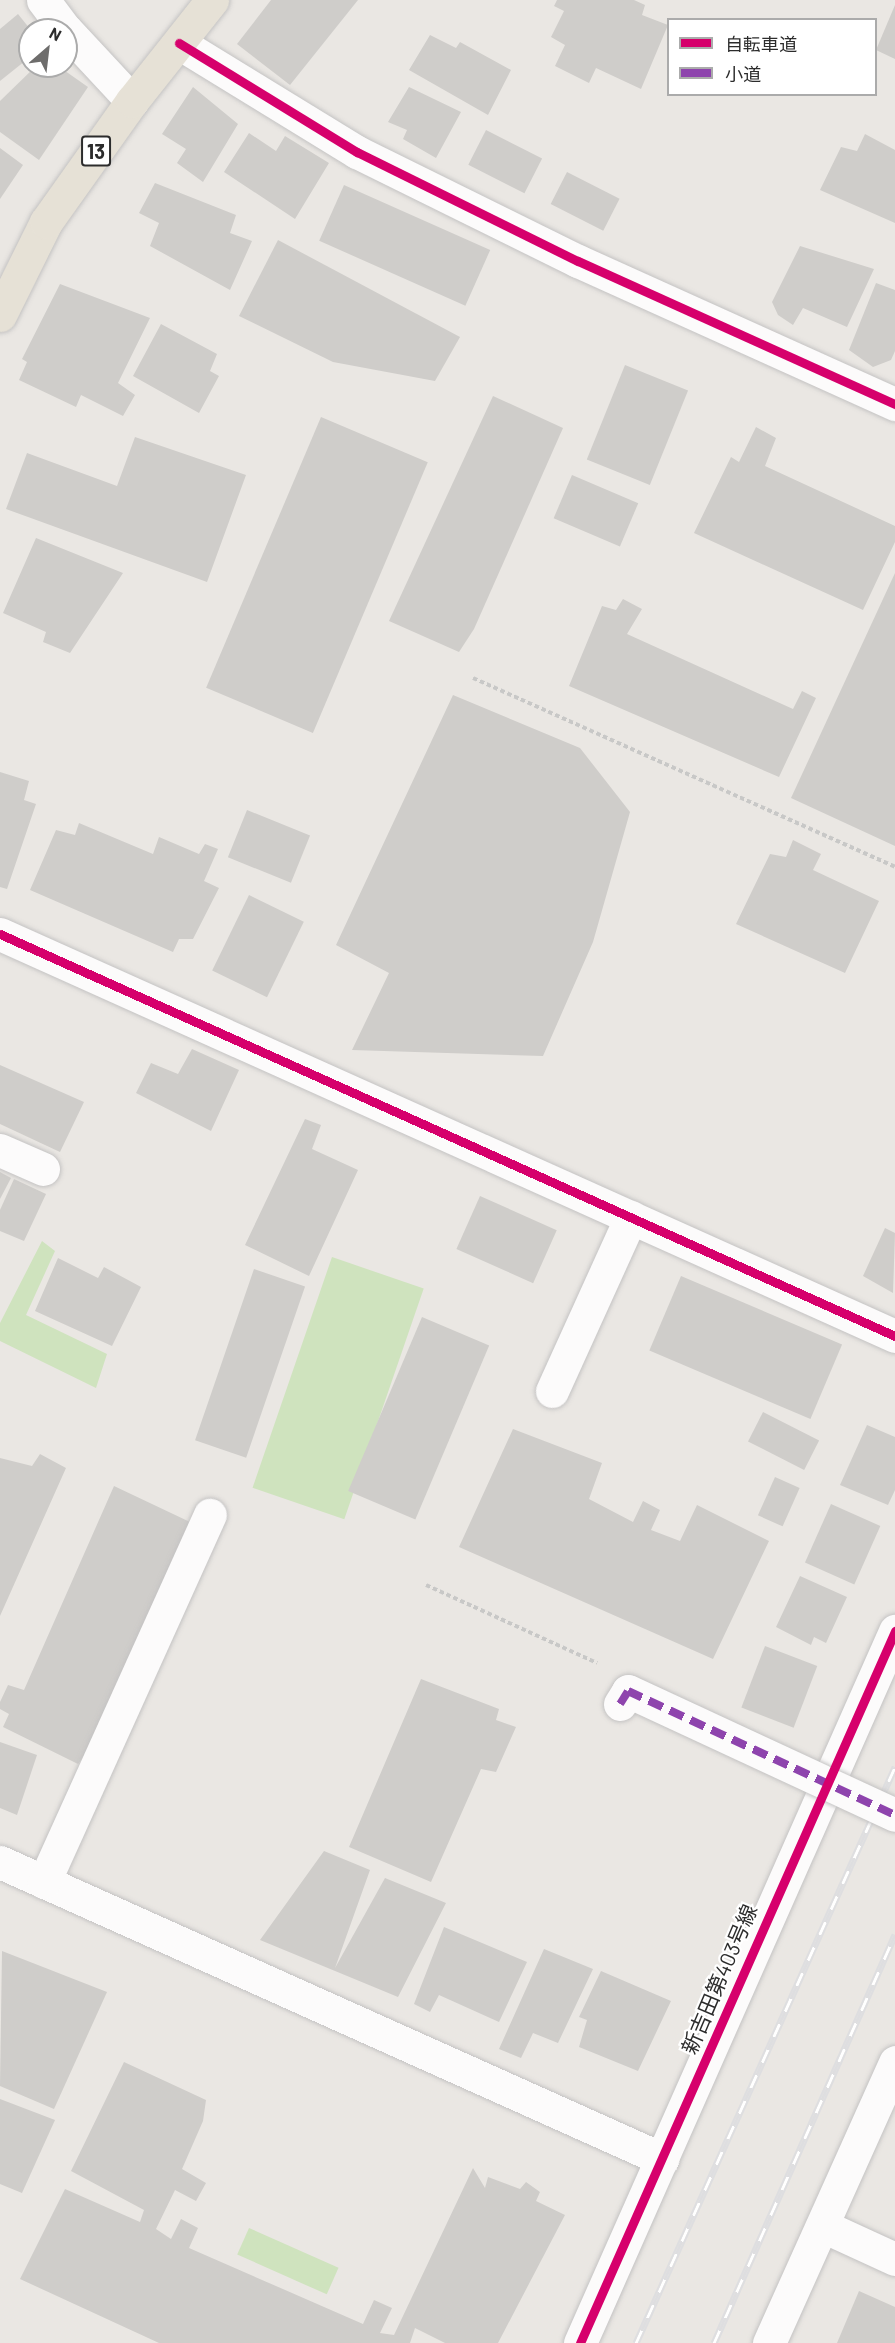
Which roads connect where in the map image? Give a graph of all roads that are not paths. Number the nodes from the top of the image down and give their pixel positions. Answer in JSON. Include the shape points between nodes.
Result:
{"nodes":[{"id":1,"x":44,"y":0,"type":"edge"},
{"id":2,"x":212,"y":0,"type":"edge"},
{"id":3,"x":57,"y":18,"type":"edge"},
{"id":4,"x":78,"y":43,"type":"edge"},
{"id":5,"x":179,"y":43,"type":"junction"},
{"id":6,"x":132,"y":101,"type":"junction"},
{"id":7,"x":0,"y":315,"type":"edge"},
{"id":8,"x":895,"y":404,"type":"edge"},
{"id":9,"x":0,"y":934,"type":"edge"},
{"id":10,"x":0,"y":1150,"type":"edge"},
{"id":11,"x":43,"y":1169,"type":"dead end"},
{"id":12,"x":631,"y":1217,"type":"junction"},
{"id":13,"x":895,"y":1336,"type":"edge"},
{"id":14,"x":552,"y":1391,"type":"dead end"},
{"id":15,"x":210,"y":1515,"type":"dead end"},
{"id":16,"x":895,"y":1631,"type":"edge"},
{"id":17,"x":620,"y":1704,"type":"dead end"},
{"id":18,"x":895,"y":1815,"type":"edge"},
{"id":19,"x":0,"y":1862,"type":"edge"},
{"id":20,"x":44,"y":1882,"type":"junction"},
{"id":21,"x":895,"y":2062,"type":"edge"},
{"id":22,"x":662,"y":2159,"type":"junction"},
{"id":23,"x":823,"y":2226,"type":"junction"},
{"id":24,"x":895,"y":2259,"type":"edge"},
{"id":25,"x":579,"y":2343,"type":"edge"},
{"id":26,"x":769,"y":2343,"type":"edge"}],
"edges":[{"from":1,"to":3,"type":"street"},
{"from":2,"to":5,"type":"main road","number":"13"},
{"from":4,"to":6,"type":"street"},
{"from":5,"to":6,"type":"main road","number":"13"},
{"from":5,"to":8,"type":"street","via":[[357,152],[578,261]]},
{"from":6,"to":7,"type":"main road","number":"13","via":[[46,222]]},
{"from":9,"to":12,"type":"street"},
{"from":10,"to":11,"type":"street"},
{"from":12,"to":13,"type":"street"},
{"from":12,"to":14,"type":"street"},
{"from":15,"to":20,"type":"street"},
{"from":16,"to":22,"type":"street","name":"新吉田第403号線","via":[[744,1963]]},
{"from":17,"to":18,"type":"street","bridge":true,"via":[[628,1691]]},
{"from":19,"to":20,"type":"street"},
{"from":20,"to":22,"type":"street"},
{"from":21,"to":23,"type":"street"},
{"from":22,"to":25,"type":"street","name":"新吉田第403号線"},
{"from":23,"to":24,"type":"street"},
{"from":23,"to":26,"type":"street"}]}
